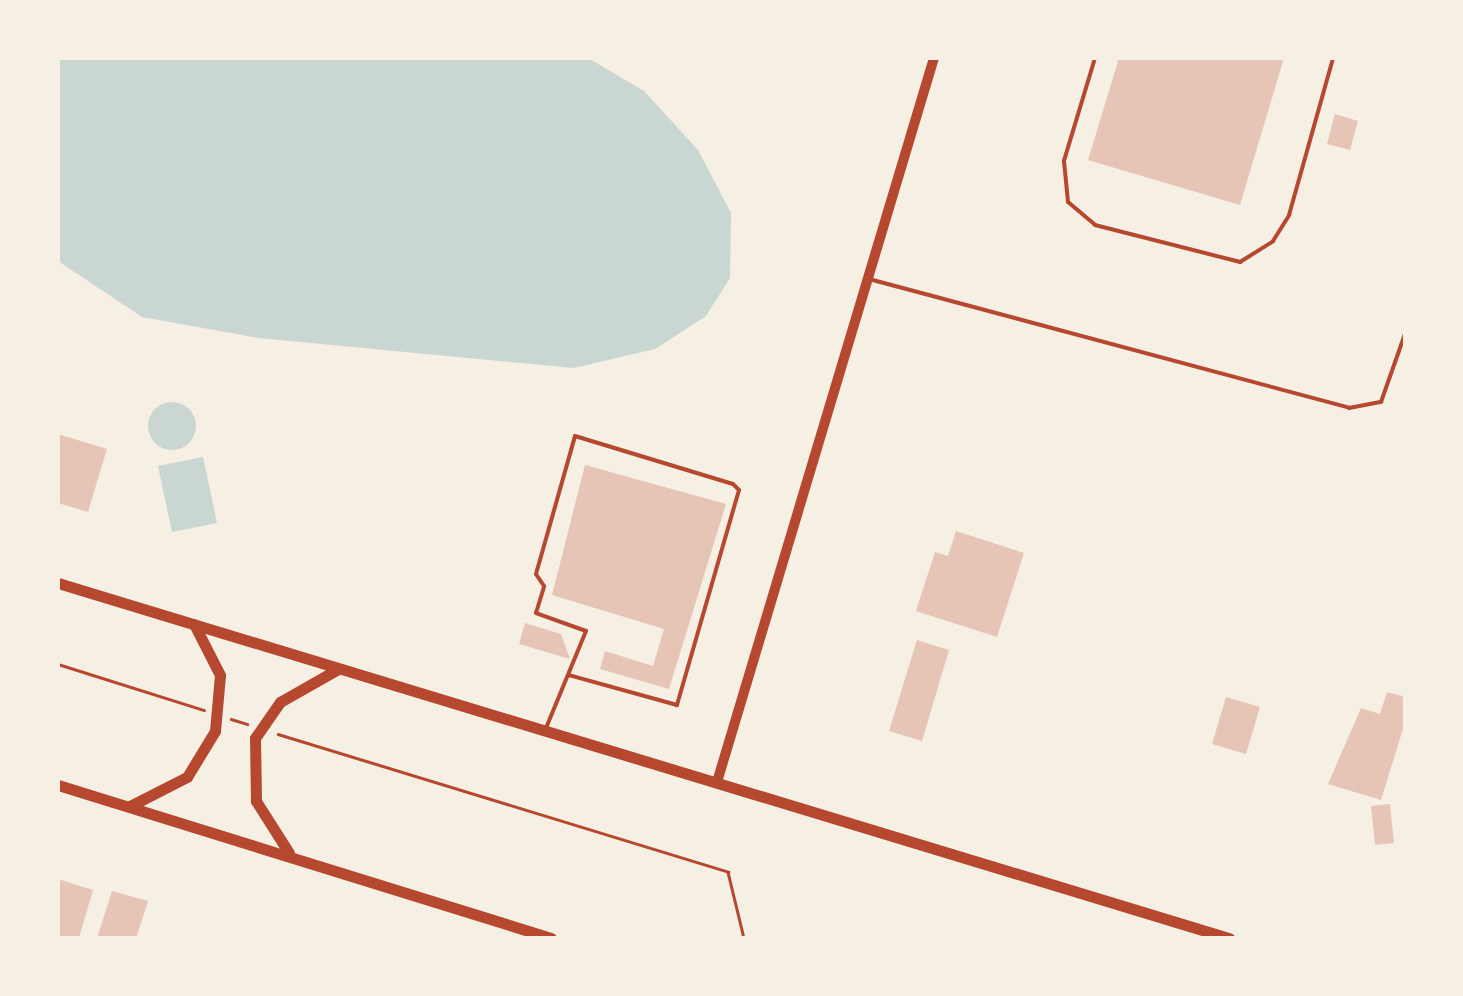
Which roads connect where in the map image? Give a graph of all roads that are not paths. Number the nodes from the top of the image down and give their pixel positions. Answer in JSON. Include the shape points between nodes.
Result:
{"nodes":[{"id":1,"x":934,"y":58,"type":"edge"},
{"id":2,"x":1095,"y":58,"type":"edge"},
{"id":3,"x":1333,"y":58,"type":"edge"},
{"id":4,"x":868,"y":279,"type":"junction"},
{"id":5,"x":1406,"y":330,"type":"edge"},
{"id":6,"x":58,"y":583,"type":"edge"},
{"id":7,"x":194,"y":624,"type":"junction"},
{"id":8,"x":338,"y":668,"type":"junction"},
{"id":9,"x":569,"y":674,"type":"junction"},
{"id":10,"x":544,"y":730,"type":"junction"},
{"id":11,"x":718,"y":782,"type":"junction"},
{"id":12,"x":58,"y":785,"type":"edge"},
{"id":13,"x":130,"y":806,"type":"junction"},
{"id":14,"x":290,"y":852,"type":"junction"},
{"id":15,"x":551,"y":938,"type":"edge"},
{"id":16,"x":1229,"y":938,"type":"edge"}],
"edges":[{"from":1,"to":4,"type":"street"},
{"from":2,"to":3,"type":"lane","via":[[1064,161],[1068,202],[1095,225],[1240,262],[1274,241],[1289,215]]},
{"from":4,"to":5,"type":"lane","via":[[1349,408],[1381,402]]},
{"from":4,"to":11,"type":"street"},
{"from":6,"to":7,"type":"main road"},
{"from":7,"to":8,"type":"main road"},
{"from":7,"to":13,"type":"main road","via":[[220,675],[218,715],[188,776]]},
{"from":8,"to":10,"type":"main road"},
{"from":8,"to":14,"type":"main road","via":[[280,702],[259,728],[256,801]]},
{"from":9,"to":9,"type":"lane","via":[[677,705],[739,490],[733,484],[575,436],[536,574],[544,586],[536,613],[586,631]]},
{"from":9,"to":10,"type":"lane"},
{"from":10,"to":11,"type":"main road"},
{"from":11,"to":16,"type":"main road"},
{"from":12,"to":13,"type":"main road"},
{"from":13,"to":14,"type":"main road"},
{"from":14,"to":15,"type":"main road"}]}
